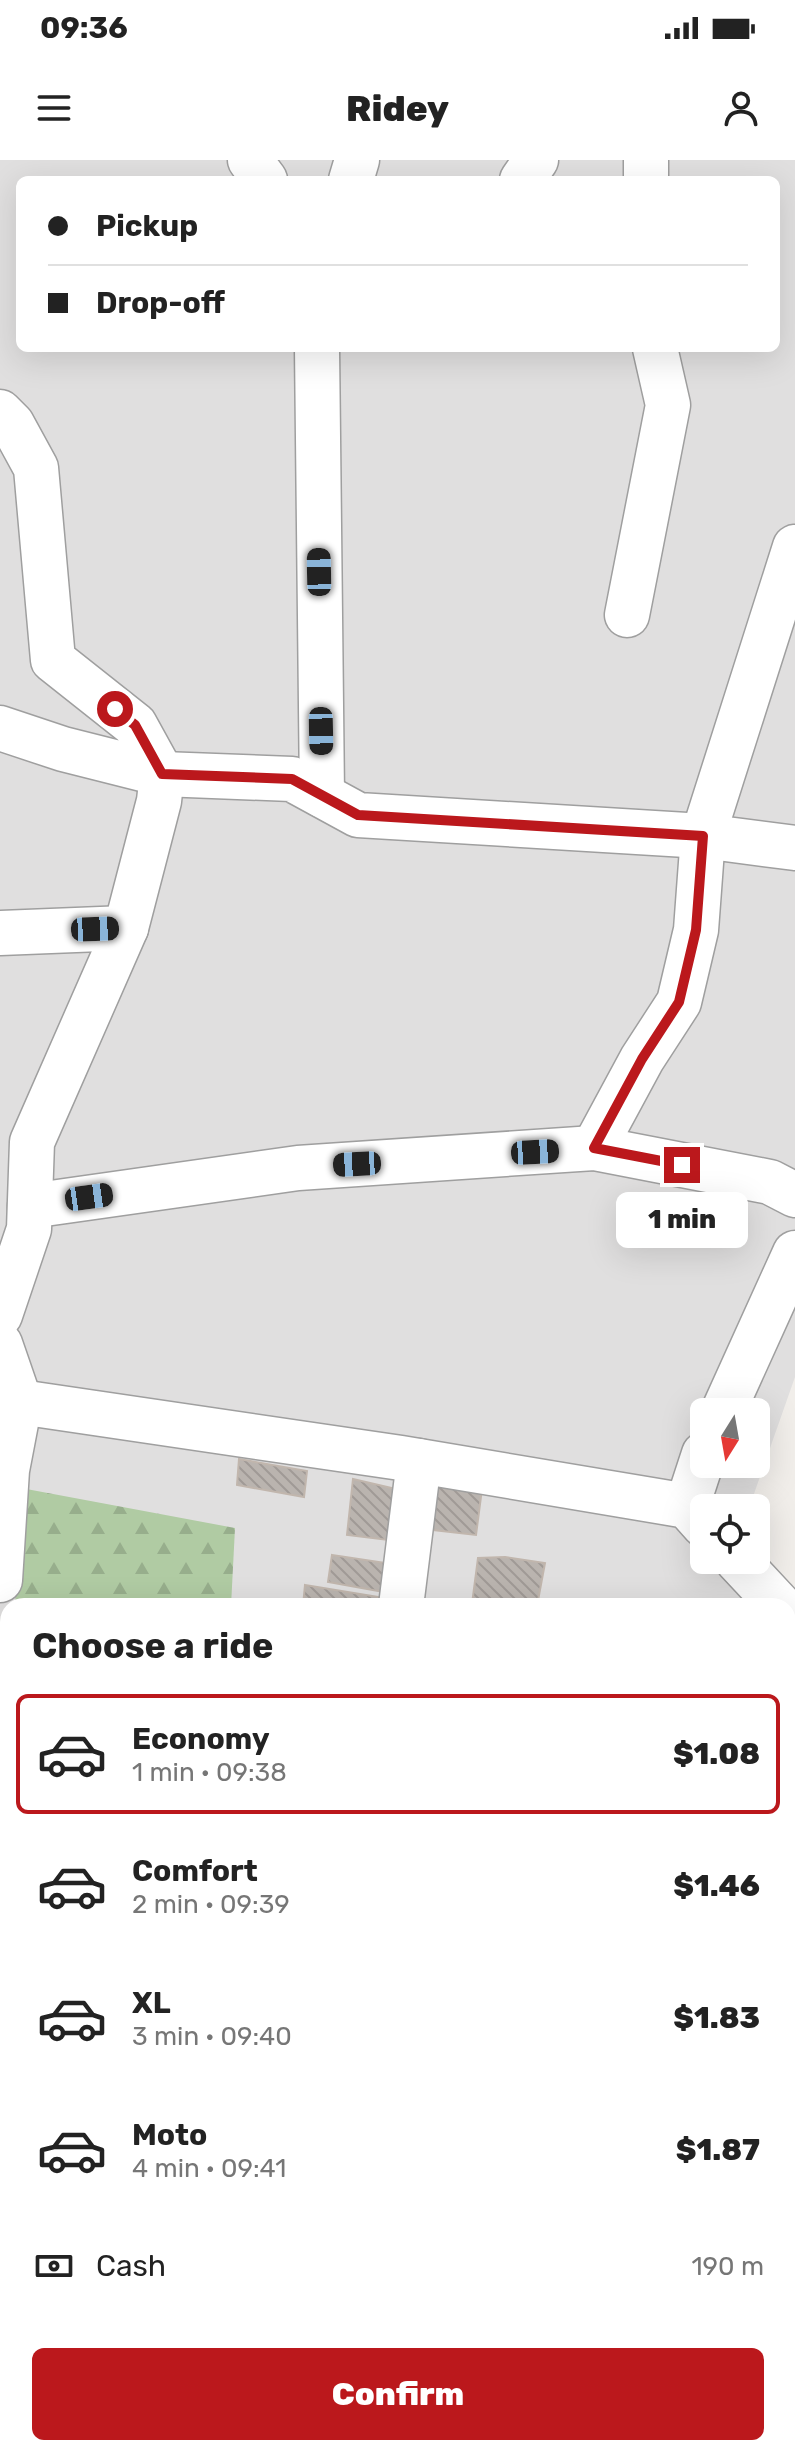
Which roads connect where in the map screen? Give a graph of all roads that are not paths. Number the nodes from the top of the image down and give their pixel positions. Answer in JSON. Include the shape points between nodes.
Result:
{"nodes":[{"id":1,"x":317,"y":352,"type":"edge"},
{"id":2,"x":656,"y":352,"type":"edge"},
{"id":3,"x":0,"y":412,"type":"edge"},
{"id":4,"x":795,"y":547,"type":"edge"},
{"id":5,"x":627,"y":615,"type":"dead end"},
{"id":6,"x":0,"y":728,"type":"edge"},
{"id":7,"x":162,"y":774,"type":"junction"},
{"id":8,"x":322,"y":795,"type":"junction"},
{"id":9,"x":703,"y":836,"type":"junction"},
{"id":10,"x":795,"y":848,"type":"edge"},
{"id":11,"x":126,"y":928,"type":"junction"},
{"id":12,"x":0,"y":933,"type":"edge"},
{"id":13,"x":594,"y":1148,"type":"junction"},
{"id":14,"x":795,"y":1195,"type":"edge"},
{"id":15,"x":30,"y":1206,"type":"junction"},
{"id":16,"x":795,"y":1253,"type":"edge"},
{"id":17,"x":0,"y":1315,"type":"edge"},
{"id":18,"x":0,"y":1344,"type":"edge"},
{"id":19,"x":729,"y":1398,"type":"edge"},
{"id":20,"x":20,"y":1402,"type":"junction"},
{"id":21,"x":419,"y":1461,"type":"junction"},
{"id":22,"x":690,"y":1514,"type":"edge"},
{"id":23,"x":750,"y":1574,"type":"edge"},
{"id":24,"x":0,"y":1580,"type":"edge"},
{"id":25,"x":402,"y":1598,"type":"edge"},
{"id":26,"x":773,"y":1598,"type":"edge"}],
"edges":[{"from":1,"to":8,"type":"street"},
{"from":2,"to":5,"type":"street","via":[[668,405]]},
{"from":3,"to":7,"type":"street","via":[[36,468],[53,660],[135,725]]},
{"from":4,"to":9,"type":"street"},
{"from":6,"to":7,"type":"street"},
{"from":7,"to":8,"type":"street","via":[[292,779]]},
{"from":7,"to":11,"type":"street"},
{"from":8,"to":9,"type":"street","via":[[358,815]]},
{"from":9,"to":10,"type":"street"},
{"from":9,"to":13,"type":"street","via":[[696,930],[679,1002]]},
{"from":11,"to":12,"type":"street"},
{"from":11,"to":15,"type":"street","via":[[32,1142]]},
{"from":13,"to":14,"type":"street","via":[[770,1182]]},
{"from":13,"to":15,"type":"street","via":[[298,1168]]},
{"from":15,"to":17,"type":"street","via":[[29,1229]]},
{"from":16,"to":19,"type":"street"},
{"from":18,"to":20,"type":"street"},
{"from":20,"to":21,"type":"street"},
{"from":20,"to":24,"type":"street","via":[[7,1470]]},
{"from":21,"to":22,"type":"street"},
{"from":21,"to":25,"type":"street"},
{"from":23,"to":26,"type":"street"}]}
